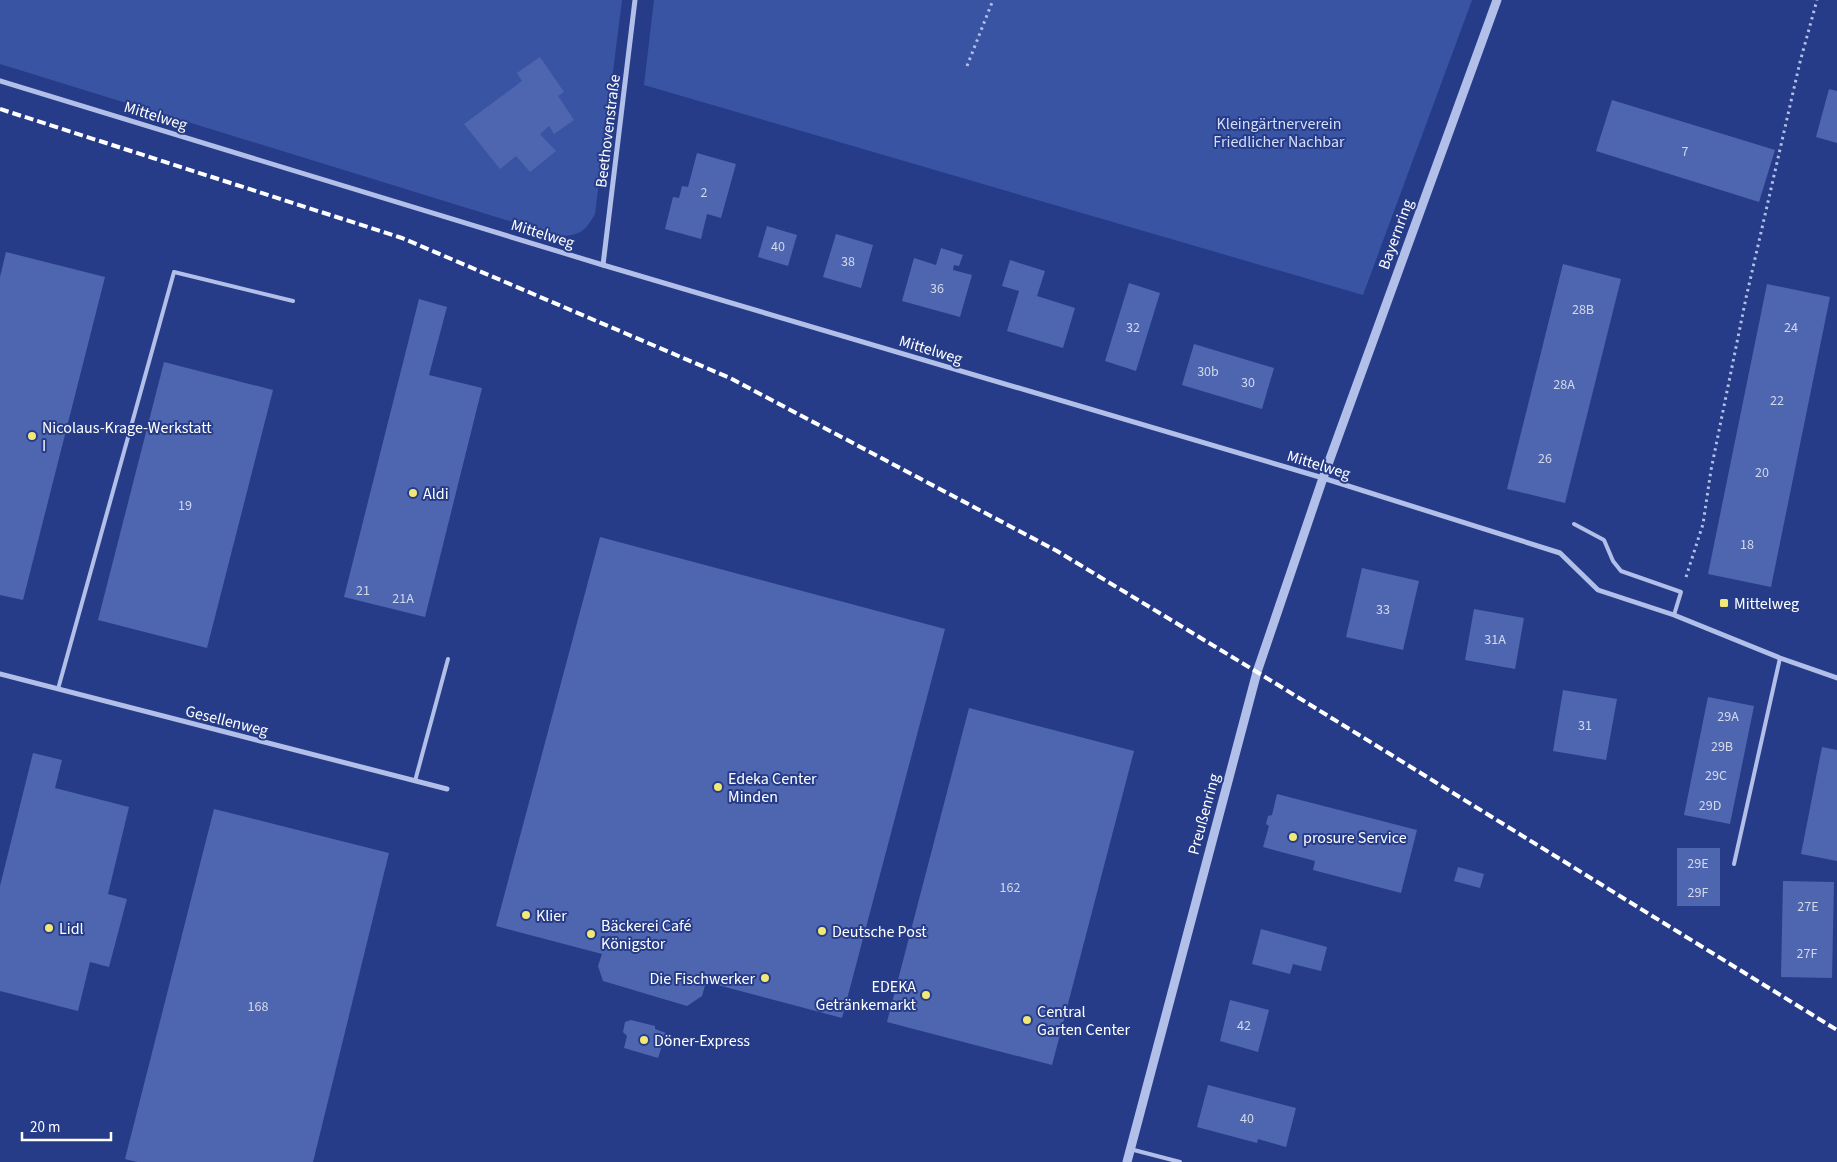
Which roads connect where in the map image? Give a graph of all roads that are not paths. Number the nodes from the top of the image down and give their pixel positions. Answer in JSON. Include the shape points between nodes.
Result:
{"nodes":[{"id":1,"x":635,"y":0,"type":"edge"},
{"id":2,"x":1496,"y":0,"type":"edge"},
{"id":3,"x":0,"y":81,"type":"edge"},
{"id":4,"x":603,"y":265,"type":"junction"},
{"id":5,"x":292,"y":301,"type":"dead end"},
{"id":6,"x":1322,"y":478,"type":"junction"},
{"id":7,"x":1574,"y":524,"type":"dead end"},
{"id":8,"x":1674,"y":615,"type":"junction"},
{"id":9,"x":1780,"y":658,"type":"junction"},
{"id":10,"x":448,"y":659,"type":"dead end"},
{"id":11,"x":0,"y":674,"type":"edge"},
{"id":12,"x":1837,"y":678,"type":"edge"},
{"id":13,"x":58,"y":689,"type":"junction"},
{"id":14,"x":415,"y":781,"type":"junction"},
{"id":15,"x":448,"y":789,"type":"dead end"},
{"id":16,"x":1734,"y":864,"type":"dead end"},
{"id":17,"x":1130,"y":1149,"type":"junction"},
{"id":18,"x":1127,"y":1162,"type":"edge"},
{"id":19,"x":1180,"y":1162,"type":"edge"}],
"edges":[{"from":1,"to":4,"type":"street","name":"Beethovenstraße"},
{"from":2,"to":6,"type":"street","name":"Bayernring"},
{"from":3,"to":4,"type":"street","name":"Mittelweg"},
{"from":4,"to":6,"type":"street","name":"Mittelweg"},
{"from":5,"to":13,"type":"lane","via":[[174,272]]},
{"from":6,"to":8,"type":"street","name":"Mittelweg","via":[[1560,552],[1598,590]]},
{"from":6,"to":17,"type":"street","name":"Preußenring","via":[[1257,672]]},
{"from":7,"to":8,"type":"lane","via":[[1604,540],[1621,571],[1681,592]]},
{"from":8,"to":9,"type":"street","name":"Mittelweg"},
{"from":9,"to":12,"type":"street","name":"Mittelweg"},
{"from":9,"to":16,"type":"lane"},
{"from":10,"to":14,"type":"lane"},
{"from":11,"to":13,"type":"street","name":"Gesellenweg"},
{"from":13,"to":14,"type":"street","name":"Gesellenweg"},
{"from":14,"to":15,"type":"street","name":"Gesellenweg"},
{"from":17,"to":18,"type":"street","name":"Preußenring"},
{"from":17,"to":19,"type":"lane"}]}
